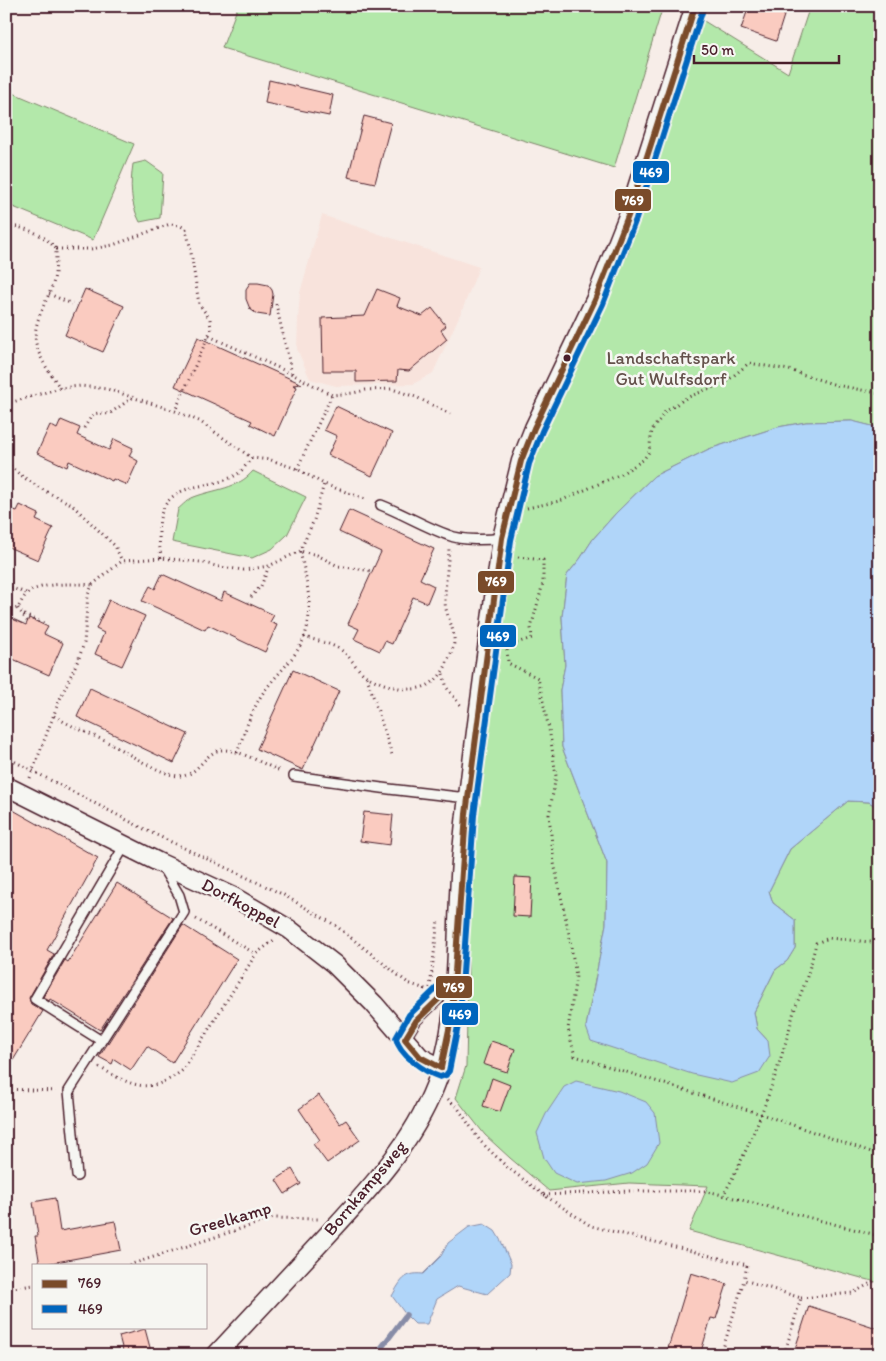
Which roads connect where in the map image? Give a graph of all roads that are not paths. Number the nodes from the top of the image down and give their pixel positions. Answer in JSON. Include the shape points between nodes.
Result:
{"nodes":[{"id":1,"x":695,"y":6,"type":"edge"},
{"id":2,"x":380,"y":505,"type":"road end"},
{"id":3,"x":502,"y":538,"type":"junction"},
{"id":4,"x":294,"y":776,"type":"road end"},
{"id":5,"x":6,"y":786,"type":"edge"},
{"id":6,"x":467,"y":798,"type":"junction"},
{"id":7,"x":125,"y":846,"type":"junction"},
{"id":8,"x":160,"y":863,"type":"junction"},
{"id":9,"x":454,"y":984,"type":"junction"},
{"id":10,"x":405,"y":1039,"type":"junction"},
{"id":11,"x":100,"y":1040,"type":"junction"},
{"id":12,"x":442,"y":1068,"type":"junction"},
{"id":13,"x":77,"y":1176,"type":"dead end"},
{"id":14,"x":216,"y":1355,"type":"edge"}],
"edges":[{"from":1,"to":3,"type":"street","name":"Bornkampsweg","via":[[628,216],[521,461]]},
{"from":2,"to":3,"type":"lane","via":[[450,536],[487,540]]},
{"from":3,"to":6,"type":"street","name":"Bornkampsweg"},
{"from":4,"to":6,"type":"lane"},
{"from":5,"to":7,"type":"street","name":"Dorfkoppel"},
{"from":6,"to":9,"type":"street","name":"Bornkampsweg"},
{"from":7,"to":8,"type":"street","name":"Dorfkoppel"},
{"from":7,"to":11,"type":"lane","via":[[35,999]]},
{"from":8,"to":10,"type":"street","name":"Dorfkoppel","via":[[234,897],[289,929],[334,964]]},
{"from":8,"to":11,"type":"lane","via":[[179,895],[184,912]]},
{"from":9,"to":10,"type":"lane","via":[[416,1021]]},
{"from":9,"to":12,"type":"street","name":"Bornkampsweg","via":[[448,1045]]},
{"from":10,"to":12,"type":"street","name":"Dorfkoppel","via":[[420,1057]]},
{"from":11,"to":13,"type":"lane","via":[[69,1091]]},
{"from":12,"to":14,"type":"street","name":"Bornkampsweg","via":[[413,1129],[369,1190]]}]}
